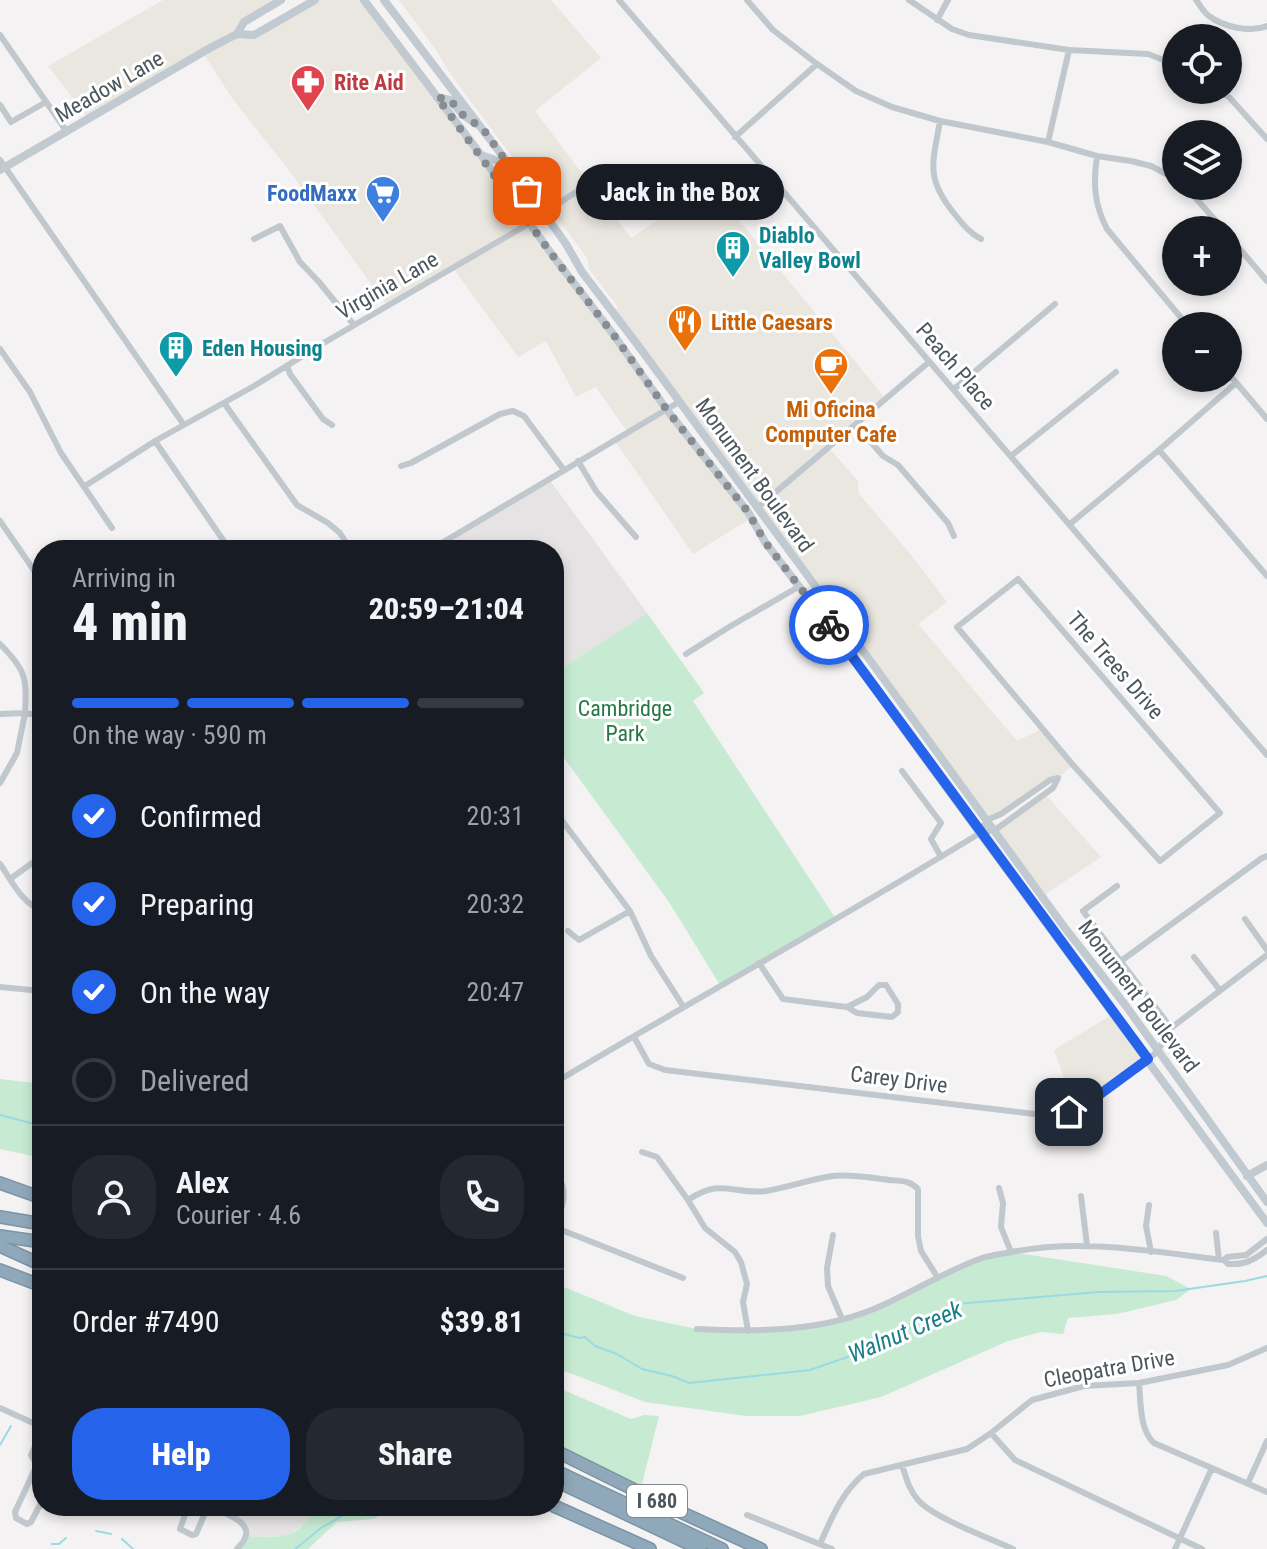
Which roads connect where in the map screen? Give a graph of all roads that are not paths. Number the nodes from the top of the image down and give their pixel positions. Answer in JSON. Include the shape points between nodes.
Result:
{"nodes":[{"id":1,"x":281,"y":0,"type":"edge"},
{"id":2,"x":315,"y":0,"type":"edge"},
{"id":3,"x":364,"y":0,"type":"edge"},
{"id":4,"x":384,"y":0,"type":"edge"},
{"id":5,"x":619,"y":0,"type":"edge"},
{"id":6,"x":747,"y":0,"type":"edge"},
{"id":7,"x":909,"y":0,"type":"edge"},
{"id":8,"x":948,"y":0,"type":"edge"},
{"id":9,"x":1196,"y":0,"type":"edge"},
{"id":10,"x":937,"y":20,"type":"junction"},
{"id":11,"x":1267,"y":26,"type":"edge"},
{"id":12,"x":237,"y":34,"type":"junction"},
{"id":13,"x":0,"y":35,"type":"edge"},
{"id":14,"x":1069,"y":50,"type":"junction"},
{"id":15,"x":1162,"y":60,"type":"edge"},
{"id":16,"x":817,"y":64,"type":"junction"},
{"id":17,"x":437,"y":97,"type":"junction"},
{"id":18,"x":46,"y":102,"type":"junction"},
{"id":19,"x":1235,"y":104,"type":"edge"},
{"id":20,"x":0,"y":105,"type":"edge"},
{"id":21,"x":940,"y":121,"type":"junction"},
{"id":22,"x":483,"y":129,"type":"junction"},
{"id":23,"x":67,"y":132,"type":"junction"},
{"id":24,"x":735,"y":137,"type":"junction"},
{"id":25,"x":1267,"y":139,"type":"edge"},
{"id":26,"x":1048,"y":142,"type":"junction"},
{"id":27,"x":481,"y":155,"type":"junction"},
{"id":28,"x":1097,"y":156,"type":"junction"},
{"id":29,"x":508,"y":163,"type":"junction"},
{"id":30,"x":2,"y":166,"type":"edge"},
{"id":31,"x":1162,"y":172,"type":"edge"},
{"id":32,"x":598,"y":177,"type":"dead end"},
{"id":33,"x":1197,"y":200,"type":"edge"},
{"id":34,"x":544,"y":214,"type":"junction"},
{"id":35,"x":1212,"y":216,"type":"edge"},
{"id":36,"x":530,"y":223,"type":"junction"},
{"id":37,"x":254,"y":239,"type":"dead end"},
{"id":38,"x":981,"y":239,"type":"dead end"},
{"id":39,"x":1242,"y":252,"type":"edge"},
{"id":40,"x":1267,"y":281,"type":"edge"},
{"id":41,"x":1055,"y":304,"type":"dead end"},
{"id":42,"x":1176,"y":312,"type":"edge"},
{"id":43,"x":354,"y":325,"type":"junction"},
{"id":44,"x":0,"y":349,"type":"edge"},
{"id":45,"x":929,"y":362,"type":"junction"},
{"id":46,"x":287,"y":365,"type":"junction"},
{"id":47,"x":1116,"y":372,"type":"dead end"},
{"id":48,"x":954,"y":389,"type":"junction"},
{"id":49,"x":1242,"y":390,"type":"edge"},
{"id":50,"x":1226,"y":392,"type":"edge"},
{"id":51,"x":679,"y":402,"type":"junction"},
{"id":52,"x":224,"y":403,"type":"junction"},
{"id":53,"x":667,"y":410,"type":"junction"},
{"id":54,"x":1267,"y":419,"type":"edge"},
{"id":55,"x":184,"y":425,"type":"junction"},
{"id":56,"x":332,"y":425,"type":"dead end"},
{"id":57,"x":856,"y":425,"type":"junction"},
{"id":58,"x":155,"y":441,"type":"junction"},
{"id":59,"x":1159,"y":450,"type":"junction"},
{"id":60,"x":1011,"y":456,"type":"junction"},
{"id":61,"x":578,"y":461,"type":"junction"},
{"id":62,"x":401,"y":466,"type":"dead end"},
{"id":63,"x":564,"y":470,"type":"junction"},
{"id":64,"x":85,"y":486,"type":"junction"},
{"id":65,"x":757,"y":508,"type":"junction"},
{"id":66,"x":0,"y":521,"type":"edge"},
{"id":67,"x":1070,"y":524,"type":"junction"},
{"id":68,"x":112,"y":528,"type":"dead end"},
{"id":69,"x":954,"y":536,"type":"dead end"},
{"id":70,"x":636,"y":537,"type":"dead end"},
{"id":71,"x":223,"y":540,"type":"edge"},
{"id":72,"x":344,"y":540,"type":"edge"},
{"id":73,"x":445,"y":540,"type":"edge"},
{"id":74,"x":32,"y":567,"type":"edge"},
{"id":75,"x":1267,"y":576,"type":"edge"},
{"id":76,"x":800,"y":586,"type":"junction"},
{"id":77,"x":0,"y":644,"type":"edge"},
{"id":78,"x":686,"y":654,"type":"dead end"},
{"id":79,"x":25,"y":713,"type":"junction"},
{"id":80,"x":0,"y":714,"type":"edge"},
{"id":81,"x":32,"y":714,"type":"edge"},
{"id":82,"x":1266,"y":753,"type":"edge"},
{"id":83,"x":1073,"y":765,"type":"junction"},
{"id":84,"x":902,"y":771,"type":"dead end"},
{"id":85,"x":1058,"y":778,"type":"junction"},
{"id":86,"x":0,"y":783,"type":"edge"},
{"id":87,"x":987,"y":820,"type":"junction"},
{"id":88,"x":995,"y":830,"type":"junction"},
{"id":89,"x":564,"y":831,"type":"edge"},
{"id":90,"x":980,"y":833,"type":"junction"},
{"id":91,"x":1267,"y":856,"type":"edge"},
{"id":92,"x":941,"y":857,"type":"junction"},
{"id":93,"x":32,"y":863,"type":"edge"},
{"id":94,"x":0,"y":864,"type":"edge"},
{"id":95,"x":10,"y":879,"type":"junction"},
{"id":96,"x":1117,"y":886,"type":"dead end"},
{"id":97,"x":32,"y":905,"type":"edge"},
{"id":98,"x":630,"y":911,"type":"junction"},
{"id":99,"x":1245,"y":919,"type":"dead end"},
{"id":100,"x":568,"y":931,"type":"dead end"},
{"id":101,"x":1267,"y":952,"type":"edge"},
{"id":102,"x":1194,"y":957,"type":"dead end"},
{"id":103,"x":1121,"y":961,"type":"junction"},
{"id":104,"x":759,"y":963,"type":"junction"},
{"id":105,"x":0,"y":987,"type":"edge"},
{"id":106,"x":1219,"y":989,"type":"junction"},
{"id":107,"x":32,"y":990,"type":"edge"},
{"id":108,"x":683,"y":1006,"type":"junction"},
{"id":109,"x":847,"y":1007,"type":"junction"},
{"id":110,"x":1171,"y":1028,"type":"junction"},
{"id":111,"x":634,"y":1037,"type":"junction"},
{"id":112,"x":1157,"y":1052,"type":"junction"},
{"id":113,"x":1148,"y":1059,"type":"junction"},
{"id":114,"x":564,"y":1077,"type":"edge"},
{"id":115,"x":642,"y":1152,"type":"dead end"},
{"id":116,"x":1267,"y":1165,"type":"edge"},
{"id":117,"x":1249,"y":1175,"type":"junction"},
{"id":118,"x":0,"y":1183,"type":"edge"},
{"id":119,"x":1239,"y":1183,"type":"junction"},
{"id":120,"x":999,"y":1188,"type":"dead end"},
{"id":121,"x":32,"y":1194,"type":"edge"},
{"id":122,"x":1081,"y":1196,"type":"dead end"},
{"id":123,"x":688,"y":1200,"type":"junction"},
{"id":124,"x":1267,"y":1202,"type":"edge"},
{"id":125,"x":1149,"y":1205,"type":"dead end"},
{"id":126,"x":0,"y":1217,"type":"edge"},
{"id":127,"x":32,"y":1222,"type":"edge"},
{"id":128,"x":1267,"y":1223,"type":"edge"},
{"id":129,"x":564,"y":1232,"type":"edge"},
{"id":130,"x":1216,"y":1233,"type":"dead end"},
{"id":131,"x":833,"y":1235,"type":"dead end"},
{"id":132,"x":0,"y":1236,"type":"edge"},
{"id":133,"x":1267,"y":1239,"type":"edge"},
{"id":134,"x":32,"y":1241,"type":"edge"},
{"id":135,"x":1087,"y":1245,"type":"junction"},
{"id":136,"x":0,"y":1246,"type":"edge"},
{"id":137,"x":1267,"y":1250,"type":"edge"},
{"id":138,"x":1011,"y":1252,"type":"junction"},
{"id":139,"x":1151,"y":1252,"type":"junction"},
{"id":140,"x":32,"y":1260,"type":"edge"},
{"id":141,"x":1222,"y":1260,"type":"junction"},
{"id":142,"x":0,"y":1270,"type":"edge"},
{"id":143,"x":683,"y":1278,"type":"dead end"},
{"id":144,"x":938,"y":1278,"type":"junction"},
{"id":145,"x":32,"y":1282,"type":"edge"},
{"id":146,"x":842,"y":1319,"type":"junction"},
{"id":147,"x":697,"y":1329,"type":"dead end"},
{"id":148,"x":748,"y":1331,"type":"junction"},
{"id":149,"x":1267,"y":1348,"type":"edge"},
{"id":150,"x":1139,"y":1383,"type":"junction"},
{"id":151,"x":0,"y":1408,"type":"edge"},
{"id":152,"x":32,"y":1424,"type":"edge"},
{"id":153,"x":991,"y":1433,"type":"junction"},
{"id":154,"x":1267,"y":1441,"type":"edge"},
{"id":155,"x":564,"y":1455,"type":"edge"},
{"id":156,"x":902,"y":1465,"type":"junction"},
{"id":157,"x":1212,"y":1468,"type":"junction"},
{"id":158,"x":32,"y":1475,"type":"edge"},
{"id":159,"x":564,"y":1475,"type":"edge"},
{"id":160,"x":1248,"y":1483,"type":"junction"},
{"id":161,"x":564,"y":1485,"type":"edge"},
{"id":162,"x":1267,"y":1492,"type":"edge"},
{"id":163,"x":564,"y":1510,"type":"edge"},
{"id":164,"x":747,"y":1515,"type":"dead end"},
{"id":165,"x":34,"y":1516,"type":"edge"},
{"id":166,"x":185,"y":1516,"type":"edge"},
{"id":167,"x":204,"y":1516,"type":"edge"},
{"id":168,"x":230,"y":1516,"type":"edge"},
{"id":169,"x":1179,"y":1539,"type":"junction"},
{"id":170,"x":820,"y":1544,"type":"junction"},
{"id":171,"x":237,"y":1549,"type":"edge"},
{"id":172,"x":650,"y":1549,"type":"edge"},
{"id":173,"x":700,"y":1549,"type":"edge"},
{"id":174,"x":722,"y":1549,"type":"edge"},
{"id":175,"x":761,"y":1549,"type":"edge"},
{"id":176,"x":832,"y":1549,"type":"edge"},
{"id":177,"x":1013,"y":1549,"type":"edge"},
{"id":178,"x":1175,"y":1549,"type":"edge"},
{"id":179,"x":1202,"y":1549,"type":"edge"}],
"edges":[{"from":1,"to":12,"type":"main road","name":"Meadow Lane","via":[[244,22]]},
{"from":2,"to":12,"type":"main road","name":"Meadow Lane","via":[[254,35]]},
{"from":3,"to":17,"type":"main road","name":"Monument Boulevard"},
{"from":4,"to":22,"type":"main road","name":"Monument Boulevard"},
{"from":5,"to":24,"type":"street","name":"Peach Place"},
{"from":6,"to":16,"type":"street","via":[[773,30]]},
{"from":7,"to":10,"type":"street"},
{"from":8,"to":10,"type":"street"},
{"from":9,"to":11,"type":"street","via":[[1206,15],[1221,22],[1248,30]]},
{"from":10,"to":14,"type":"street","via":[[969,35]]},
{"from":12,"to":23,"type":"main road","name":"Meadow Lane"},
{"from":13,"to":18,"type":"street"},
{"from":14,"to":15,"type":"street","via":[[1148,54]]},
{"from":14,"to":26,"type":"street"},
{"from":16,"to":21,"type":"street","via":[[856,91]]},
{"from":16,"to":24,"type":"street"},
{"from":17,"to":22,"type":"main road","via":[[450,100]]},
{"from":17,"to":27,"type":"main road","name":"Monument Boulevard"},
{"from":18,"to":20,"type":"street","via":[[11,122]]},
{"from":18,"to":23,"type":"street"},
{"from":19,"to":25,"type":"street"},
{"from":21,"to":26,"type":"street"},
{"from":21,"to":38,"type":"street","via":[[933,177],[939,194]]},
{"from":22,"to":29,"type":"main road","name":"Monument Boulevard"},
{"from":23,"to":30,"type":"main road","name":"Meadow Lane"},
{"from":24,"to":45,"type":"street","name":"Peach Place"},
{"from":26,"to":28,"type":"street"},
{"from":27,"to":29,"type":"main road"},
{"from":27,"to":36,"type":"main road","name":"Monument Boulevard"},
{"from":28,"to":31,"type":"street"},
{"from":28,"to":42,"type":"street","via":[[1094,192],[1107,229]]},
{"from":29,"to":34,"type":"main road","name":"Monument Boulevard"},
{"from":30,"to":55,"type":"street"},
{"from":32,"to":34,"type":"street","name":"Virginia Lane"},
{"from":33,"to":35,"type":"street"},
{"from":34,"to":36,"type":"street","name":"Virginia Lane"},
{"from":34,"to":51,"type":"main road","name":"Monument Boulevard"},
{"from":36,"to":43,"type":"street","name":"Virginia Lane"},
{"from":36,"to":53,"type":"main road","name":"Monument Boulevard"},
{"from":37,"to":43,"type":"street","via":[[280,226],[300,262]]},
{"from":39,"to":40,"type":"street"},
{"from":41,"to":48,"type":"street"},
{"from":43,"to":46,"type":"street","name":"Virginia Lane"},
{"from":44,"to":64,"type":"street"},
{"from":45,"to":48,"type":"street","name":"Peach Place"},
{"from":45,"to":57,"type":"street"},
{"from":46,"to":52,"type":"street","name":"Virginia Lane"},
{"from":46,"to":56,"type":"street"},
{"from":47,"to":60,"type":"street"},
{"from":48,"to":60,"type":"street","name":"Peach Place"},
{"from":49,"to":54,"type":"street"},
{"from":50,"to":59,"type":"street"},
{"from":51,"to":53,"type":"street"},
{"from":51,"to":65,"type":"main road","name":"Monument Boulevard"},
{"from":52,"to":55,"type":"street","name":"Virginia Lane"},
{"from":52,"to":72,"type":"street","via":[[297,505]]},
{"from":53,"to":61,"type":"street"},
{"from":53,"to":76,"type":"main road","name":"Monument Boulevard"},
{"from":55,"to":58,"type":"street","name":"Virginia Lane"},
{"from":57,"to":65,"type":"street"},
{"from":57,"to":69,"type":"street","via":[[898,465]]},
{"from":58,"to":64,"type":"street","name":"Virginia Lane"},
{"from":58,"to":71,"type":"street"},
{"from":59,"to":67,"type":"street"},
{"from":59,"to":75,"type":"street"},
{"from":60,"to":67,"type":"street","name":"Peach Place"},
{"from":61,"to":63,"type":"street"},
{"from":61,"to":70,"type":"street"},
{"from":62,"to":63,"type":"street","via":[[513,411],[524,416]]},
{"from":63,"to":73,"type":"street"},
{"from":64,"to":68,"type":"street"},
{"from":65,"to":87,"type":"main road","name":"Monument Boulevard"},
{"from":66,"to":74,"type":"street"},
{"from":67,"to":82,"type":"street","name":"Peach Place"},
{"from":76,"to":78,"type":"street"},
{"from":76,"to":90,"type":"main road","name":"Monument Boulevard"},
{"from":77,"to":79,"type":"street","via":[[22,670]]},
{"from":79,"to":80,"type":"street"},
{"from":79,"to":81,"type":"street"},
{"from":79,"to":86,"type":"street","via":[[17,753]]},
{"from":83,"to":83,"type":"street","name":"The Trees Drive","via":[[957,627],[1018,579],[1220,813],[1160,861]]},
{"from":83,"to":85,"type":"street"},
{"from":84,"to":92,"type":"street","via":[[941,823],[931,839]]},
{"from":85,"to":87,"type":"street"},
{"from":85,"to":88,"type":"street","via":[[1053,788]]},
{"from":87,"to":88,"type":"main road","name":"Monument Boulevard"},
{"from":87,"to":90,"type":"street"},
{"from":88,"to":90,"type":"street"},
{"from":88,"to":112,"type":"main road","name":"Monument Boulevard"},
{"from":89,"to":98,"type":"street"},
{"from":90,"to":92,"type":"street"},
{"from":90,"to":113,"type":"main road","name":"Monument Boulevard"},
{"from":91,"to":103,"type":"street"},
{"from":92,"to":104,"type":"street"},
{"from":93,"to":95,"type":"street"},
{"from":94,"to":95,"type":"street"},
{"from":95,"to":97,"type":"street"},
{"from":96,"to":103,"type":"street","via":[[1083,911]]},
{"from":98,"to":100,"type":"street","via":[[579,940]]},
{"from":98,"to":108,"type":"street"},
{"from":99,"to":101,"type":"street"},
{"from":101,"to":106,"type":"street"},
{"from":102,"to":106,"type":"street"},
{"from":103,"to":110,"type":"street"},
{"from":104,"to":108,"type":"street"},
{"from":104,"to":109,"type":"street","via":[[783,999]]},
{"from":105,"to":107,"type":"street"},
{"from":106,"to":110,"type":"street"},
{"from":108,"to":111,"type":"street"},
{"from":109,"to":109,"type":"street","via":[[892,1017],[899,1008],[886,985]]},
{"from":110,"to":112,"type":"street"},
{"from":111,"to":113,"type":"street","name":"Carey Drive","via":[[649,1064],[665,1070],[1043,1115],[1088,1103]]},
{"from":111,"to":114,"type":"street"},
{"from":112,"to":113,"type":"street","name":"Carey Drive"},
{"from":112,"to":117,"type":"main road","name":"Monument Boulevard"},
{"from":113,"to":119,"type":"main road","name":"Monument Boulevard"},
{"from":115,"to":123,"type":"street","via":[[657,1157]]},
{"from":116,"to":117,"type":"main road"},
{"from":117,"to":119,"type":"main road"},
{"from":117,"to":124,"type":"main road","name":"Monument Boulevard"},
{"from":118,"to":121,"type":"highway"},
{"from":119,"to":128,"type":"main road","name":"Monument Boulevard"},
{"from":120,"to":138,"type":"street","via":[[1001,1227]]},
{"from":122,"to":135,"type":"street"},
{"from":123,"to":144,"type":"street","via":[[720,1187],[763,1191],[831,1176],[910,1182],[918,1189],[921,1251]]},
{"from":123,"to":148,"type":"street","via":[[705,1228],[741,1262]]},
{"from":125,"to":139,"type":"street"},
{"from":126,"to":127,"type":"highway"},
{"from":129,"to":143,"type":"street"},
{"from":130,"to":141,"type":"street"},
{"from":131,"to":146,"type":"street","via":[[828,1286]]},
{"from":132,"to":134,"type":"highway"},
{"from":133,"to":141,"type":"street","via":[[1246,1255]]},
{"from":135,"to":138,"type":"street"},
{"from":135,"to":139,"type":"street"},
{"from":136,"to":140,"type":"highway"},
{"from":137,"to":141,"type":"street","via":[[1249,1263]]},
{"from":138,"to":144,"type":"street"},
{"from":139,"to":141,"type":"street"},
{"from":142,"to":145,"type":"highway"},
{"from":144,"to":146,"type":"street"},
{"from":146,"to":148,"type":"street"},
{"from":147,"to":148,"type":"street"},
{"from":149,"to":150,"type":"street","name":"Cleopatra Drive","via":[[1228,1365]]},
{"from":150,"to":153,"type":"street","name":"Cleopatra Drive","via":[[1084,1386],[1032,1400]]},
{"from":150,"to":157,"type":"street","via":[[1148,1437]]},
{"from":151,"to":152,"type":"street"},
{"from":153,"to":156,"type":"street","name":"Cleopatra Drive","via":[[967,1449]]},
{"from":153,"to":169,"type":"street","via":[[1015,1460]]},
{"from":154,"to":160,"type":"street"},
{"from":155,"to":175,"type":"highway","number":"I 680"},
{"from":156,"to":170,"type":"street","name":"Cleopatra Drive","via":[[864,1474],[853,1483]]},
{"from":156,"to":177,"type":"street","via":[[912,1492],[926,1507]]},
{"from":157,"to":160,"type":"street"},
{"from":157,"to":169,"type":"street"},
{"from":158,"to":165,"type":"street","via":[[15,1512],[27,1524]]},
{"from":159,"to":174,"type":"highway","number":"I 680"},
{"from":160,"to":162,"type":"street"},
{"from":161,"to":173,"type":"highway","number":"I 680"},
{"from":163,"to":172,"type":"highway"},
{"from":164,"to":170,"type":"street"},
{"from":166,"to":167,"type":"street","via":[[180,1529],[192,1535]]},
{"from":168,"to":171,"type":"street","via":[[246,1530]]},
{"from":169,"to":178,"type":"street"},
{"from":169,"to":179,"type":"street"},
{"from":170,"to":176,"type":"street"}]}
